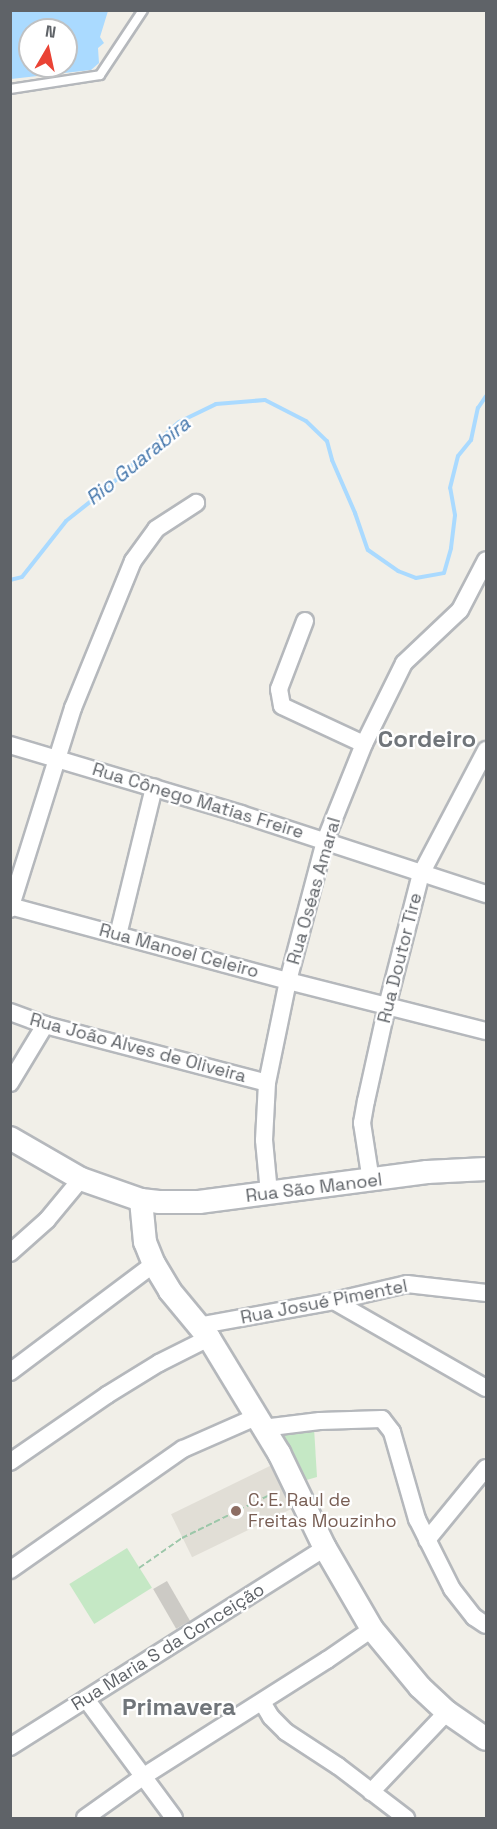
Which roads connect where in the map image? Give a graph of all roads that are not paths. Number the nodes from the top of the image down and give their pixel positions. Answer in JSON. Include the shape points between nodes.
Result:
{"nodes":[{"id":1,"x":143,"y":10,"type":"edge"},
{"id":2,"x":10,"y":90,"type":"edge"},
{"id":3,"x":196,"y":502,"type":"dead end"},
{"id":4,"x":486,"y":560,"type":"edge"},
{"id":5,"x":481,"y":590,"type":"edge"},
{"id":6,"x":305,"y":621,"type":"dead end"},
{"id":7,"x":364,"y":744,"type":"junction"},
{"id":8,"x":10,"y":745,"type":"edge"},
{"id":9,"x":485,"y":754,"type":"edge"},
{"id":10,"x":57,"y":757,"type":"junction"},
{"id":11,"x":154,"y":787,"type":"junction"},
{"id":12,"x":325,"y":841,"type":"junction"},
{"id":13,"x":421,"y":874,"type":"junction"},
{"id":14,"x":486,"y":894,"type":"edge"},
{"id":15,"x":11,"y":907,"type":"edge"},
{"id":16,"x":118,"y":934,"type":"junction"},
{"id":17,"x":288,"y":981,"type":"junction"},
{"id":18,"x":387,"y":1006,"type":"junction"},
{"id":19,"x":10,"y":1012,"type":"edge"},
{"id":20,"x":45,"y":1025,"type":"junction"},
{"id":21,"x":486,"y":1031,"type":"edge"},
{"id":22,"x":10,"y":1083,"type":"edge"},
{"id":23,"x":267,"y":1083,"type":"junction"},
{"id":24,"x":10,"y":1138,"type":"edge"},
{"id":25,"x":486,"y":1169,"type":"edge"},
{"id":26,"x":81,"y":1179,"type":"junction"},
{"id":27,"x":371,"y":1181,"type":"junction"},
{"id":28,"x":269,"y":1193,"type":"junction"},
{"id":29,"x":141,"y":1200,"type":"junction"},
{"id":30,"x":10,"y":1253,"type":"edge"},
{"id":31,"x":154,"y":1264,"type":"junction"},
{"id":32,"x":486,"y":1293,"type":"edge"},
{"id":33,"x":334,"y":1301,"type":"junction"},
{"id":34,"x":203,"y":1332,"type":"junction"},
{"id":35,"x":10,"y":1372,"type":"edge"},
{"id":36,"x":486,"y":1388,"type":"edge"},
{"id":37,"x":260,"y":1422,"type":"junction"},
{"id":38,"x":10,"y":1462,"type":"edge"},
{"id":39,"x":486,"y":1468,"type":"edge"},
{"id":40,"x":428,"y":1540,"type":"junction"},
{"id":41,"x":325,"y":1548,"type":"junction"},
{"id":42,"x":10,"y":1570,"type":"edge"},
{"id":43,"x":486,"y":1622,"type":"edge"},
{"id":44,"x":372,"y":1629,"type":"junction"},
{"id":45,"x":86,"y":1699,"type":"junction"},
{"id":46,"x":262,"y":1702,"type":"junction"},
{"id":47,"x":447,"y":1712,"type":"junction"},
{"id":48,"x":486,"y":1739,"type":"edge"},
{"id":49,"x":10,"y":1747,"type":"edge"},
{"id":50,"x":144,"y":1776,"type":"junction"},
{"id":51,"x":371,"y":1792,"type":"junction"},
{"id":52,"x":85,"y":1818,"type":"edge"},
{"id":53,"x":174,"y":1818,"type":"edge"},
{"id":54,"x":406,"y":1818,"type":"edge"}],
"edges":[{"from":1,"to":2,"type":"lane","via":[[100,75]]},
{"from":3,"to":10,"type":"street","via":[[156,530],[133,561],[94,650]]},
{"from":4,"to":5,"type":"street","name":"Rua Oséas Amaral"},
{"from":5,"to":7,"type":"street","name":"Rua Oséas Amaral","via":[[404,663]]},
{"from":6,"to":7,"type":"street","via":[[279,689],[282,706]]},
{"from":7,"to":12,"type":"street","name":"Rua Oséas Amaral"},
{"from":8,"to":10,"type":"street","name":"Rua Cônego Matias Freire"},
{"from":9,"to":13,"type":"street","name":"Rua Doutor Tire"},
{"from":10,"to":11,"type":"street","name":"Rua Cônego Matias Freire"},
{"from":10,"to":15,"type":"street"},
{"from":11,"to":12,"type":"street","name":"Rua Cônego Matias Freire"},
{"from":11,"to":16,"type":"street"},
{"from":12,"to":13,"type":"street","name":"Rua Cônego Matias Freire"},
{"from":12,"to":17,"type":"street","name":"Rua Oséas Amaral"},
{"from":13,"to":14,"type":"street","name":"Rua Cônego Matias Freire"},
{"from":13,"to":18,"type":"street","name":"Rua Doutor Tire"},
{"from":15,"to":16,"type":"street","name":"Rua Manoel Celeiro"},
{"from":16,"to":17,"type":"street","name":"Rua Manoel Celeiro"},
{"from":17,"to":18,"type":"street","name":"Rua Manoel Celeiro"},
{"from":17,"to":23,"type":"street","name":"Rua Oséas Amaral"},
{"from":18,"to":21,"type":"street","name":"Rua Manoel Celeiro"},
{"from":18,"to":27,"type":"street","name":"Rua Doutor Tire","via":[[362,1123]]},
{"from":19,"to":20,"type":"street","name":"Rua João Alves de Oliveira"},
{"from":20,"to":22,"type":"street"},
{"from":20,"to":23,"type":"street","name":"Rua João Alves de Oliveira"},
{"from":23,"to":28,"type":"street","name":"Rua Oséas Amaral","via":[[264,1140]]},
{"from":24,"to":26,"type":"main road","name":"Rua São Manoel"},
{"from":25,"to":27,"type":"main road","name":"Rua São Manoel","via":[[428,1172]]},
{"from":26,"to":29,"type":"main road","name":"Rua São Manoel"},
{"from":26,"to":30,"type":"street","via":[[47,1220]]},
{"from":27,"to":28,"type":"main road","name":"Rua São Manoel"},
{"from":28,"to":29,"type":"main road","name":"Rua São Manoel","via":[[199,1202]]},
{"from":29,"to":31,"type":"main road","via":[[145,1242]]},
{"from":31,"to":34,"type":"main road"},
{"from":31,"to":35,"type":"street"},
{"from":32,"to":33,"type":"street","name":"Rua Josué Pimentel","via":[[407,1284]]},
{"from":33,"to":34,"type":"street","name":"Rua Josué Pimentel"},
{"from":33,"to":36,"type":"street"},
{"from":34,"to":37,"type":"main road"},
{"from":34,"to":38,"type":"street","name":"Rua Josué Pimentel"},
{"from":37,"to":40,"type":"street","via":[[382,1419],[392,1432],[417,1519]]},
{"from":37,"to":41,"type":"main road","via":[[295,1482]]},
{"from":37,"to":42,"type":"street","via":[[183,1449]]},
{"from":39,"to":40,"type":"street"},
{"from":40,"to":43,"type":"street","via":[[458,1598],[474,1617]]},
{"from":41,"to":44,"type":"main road"},
{"from":41,"to":45,"type":"street","name":"Rua Maria S da Conceição"},
{"from":44,"to":46,"type":"street"},
{"from":44,"to":47,"type":"main road","via":[[396,1661]]},
{"from":45,"to":49,"type":"street","name":"Rua Maria S da Conceição"},
{"from":45,"to":50,"type":"street"},
{"from":46,"to":50,"type":"street"},
{"from":46,"to":51,"type":"street","via":[[286,1732]]},
{"from":47,"to":48,"type":"main road"},
{"from":47,"to":51,"type":"street"},
{"from":50,"to":52,"type":"street"},
{"from":50,"to":53,"type":"street"},
{"from":51,"to":54,"type":"street"}]}
